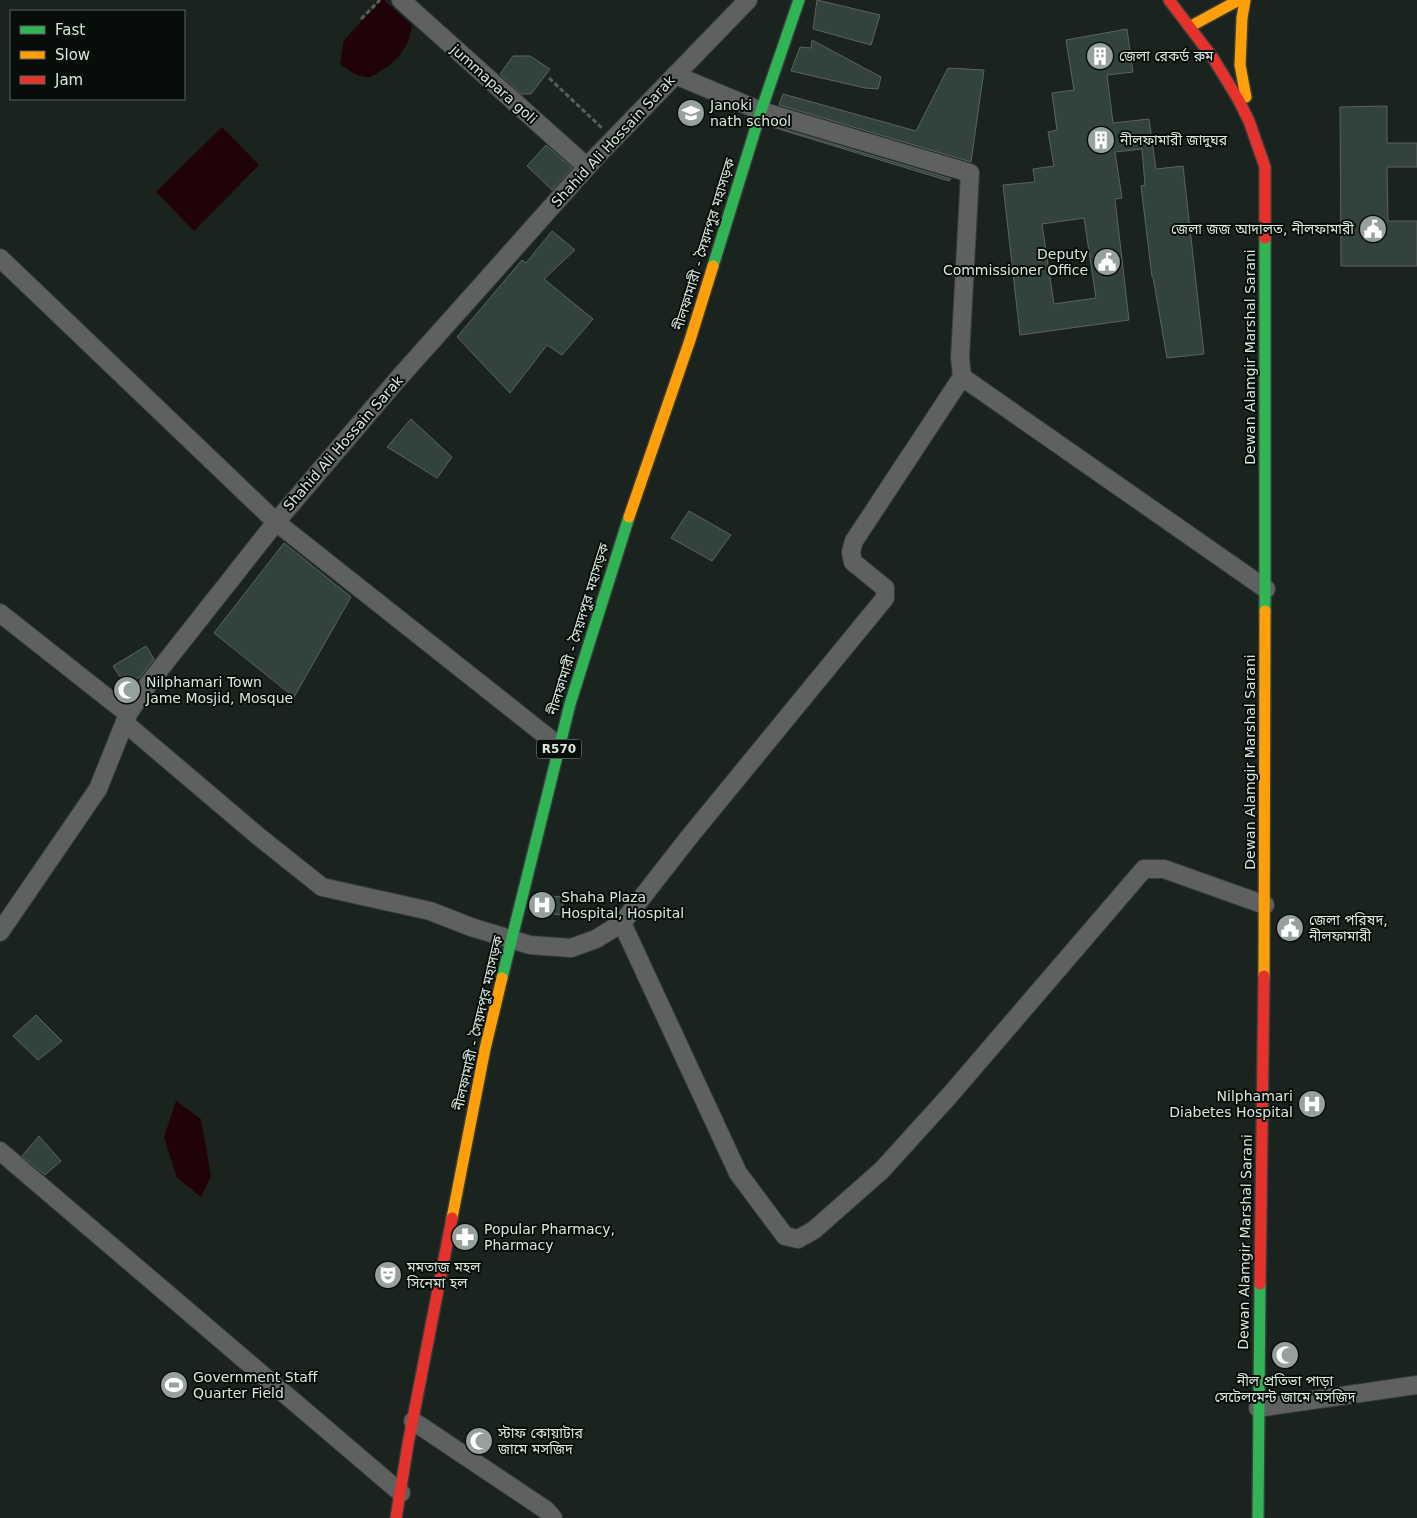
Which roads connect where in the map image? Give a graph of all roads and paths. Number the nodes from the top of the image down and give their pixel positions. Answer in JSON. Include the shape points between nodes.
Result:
{"nodes":[{"id":1,"x":380,"y":0,"type":"edge"},
{"id":2,"x":401,"y":0,"type":"edge"},
{"id":3,"x":748,"y":0,"type":"edge"},
{"id":4,"x":798,"y":0,"type":"edge"},
{"id":5,"x":1169,"y":0,"type":"edge"},
{"id":6,"x":1239,"y":0,"type":"edge"},
{"id":7,"x":1245,"y":0,"type":"edge"},
{"id":8,"x":361,"y":20,"type":"dead end"},
{"id":9,"x":1191,"y":26,"type":"junction"},
{"id":10,"x":675,"y":75,"type":"junction"},
{"id":11,"x":549,"y":78,"type":"dead end"},
{"id":12,"x":761,"y":111,"type":"junction"},
{"id":13,"x":1251,"y":126,"type":"junction"},
{"id":14,"x":613,"y":139,"type":"junction"},
{"id":15,"x":587,"y":167,"type":"junction"},
{"id":16,"x":0,"y":258,"type":"edge"},
{"id":17,"x":962,"y":377,"type":"junction"},
{"id":18,"x":276,"y":522,"type":"junction"},
{"id":19,"x":1266,"y":589,"type":"junction"},
{"id":20,"x":0,"y":613,"type":"edge"},
{"id":21,"x":127,"y":718,"type":"junction"},
{"id":22,"x":559,"y":746,"type":"junction"},
{"id":23,"x":1264,"y":905,"type":"junction"},
{"id":24,"x":622,"y":923,"type":"junction"},
{"id":25,"x":0,"y":932,"type":"edge"},
{"id":26,"x":512,"y":940,"type":"junction"},
{"id":27,"x":0,"y":1151,"type":"edge"},
{"id":28,"x":1417,"y":1385,"type":"edge"},
{"id":29,"x":1258,"y":1408,"type":"junction"},
{"id":30,"x":413,"y":1421,"type":"junction"},
{"id":31,"x":401,"y":1493,"type":"junction"},
{"id":32,"x":396,"y":1518,"type":"edge"},
{"id":33,"x":552,"y":1518,"type":"edge"},
{"id":34,"x":1258,"y":1518,"type":"edge"}],
"edges":[{"from":1,"to":8,"type":"path"},
{"from":2,"to":15,"type":"street","name":"jummapara goli"},
{"from":3,"to":10,"type":"street","name":"Shahid Ali Hossain Sarak"},
{"from":4,"to":12,"type":"street","name":"নীলফামারী - সৈয়দপুর মহাসড়ক","number":"R570"},
{"from":5,"to":9,"type":"street","name":"Dewan Alamgir Marshal Sarani"},
{"from":6,"to":9,"type":"street"},
{"from":7,"to":13,"type":"street","via":[[1240,65]]},
{"from":9,"to":13,"type":"street","name":"Dewan Alamgir Marshal Sarani","via":[[1224,73]]},
{"from":10,"to":12,"type":"street"},
{"from":10,"to":14,"type":"street","name":"Shahid Ali Hossain Sarak"},
{"from":11,"to":14,"type":"path"},
{"from":12,"to":17,"type":"street","via":[[970,173],[960,358]]},
{"from":12,"to":22,"type":"street","name":"নীলফামারী - সৈয়দপুর মহাসড়ক","number":"R570","via":[[690,340],[642,475]]},
{"from":13,"to":19,"type":"street","name":"Dewan Alamgir Marshal Sarani","via":[[1265,167]]},
{"from":14,"to":15,"type":"street","name":"Shahid Ali Hossain Sarak"},
{"from":15,"to":18,"type":"street","name":"Shahid Ali Hossain Sarak","via":[[397,380]]},
{"from":16,"to":18,"type":"street"},
{"from":17,"to":19,"type":"street"},
{"from":17,"to":24,"type":"street","via":[[854,541],[853,562],[885,588],[885,598]]},
{"from":18,"to":21,"type":"street","name":"Shahid Ali Hossain Sarak","via":[[149,683]]},
{"from":18,"to":22,"type":"street"},
{"from":19,"to":23,"type":"street","name":"Dewan Alamgir Marshal Sarani"},
{"from":20,"to":21,"type":"street"},
{"from":21,"to":25,"type":"street","name":"Shahid Ali Hossain Sarak","via":[[98,789]]},
{"from":21,"to":26,"type":"street","via":[[258,836],[322,886],[430,911]]},
{"from":22,"to":26,"type":"street","name":"নীলফামারী - সৈয়দপুর মহাসড়ক","number":"R570"},
{"from":23,"to":24,"type":"street","via":[[1164,869],[1144,869],[882,1170],[814,1230],[798,1239],[785,1236],[738,1173]]},
{"from":23,"to":29,"type":"street","name":"Dewan Alamgir Marshal Sarani"},
{"from":24,"to":26,"type":"street","via":[[596,939],[571,948],[530,945]]},
{"from":26,"to":30,"type":"street","name":"নীলফামারী - সৈয়দপুর মহাসড়ক","number":"R570","via":[[485,1049]]},
{"from":27,"to":31,"type":"street"},
{"from":28,"to":29,"type":"street"},
{"from":29,"to":34,"type":"street","name":"Dewan Alamgir Marshal Sarani"},
{"from":30,"to":31,"type":"street","name":"নীলফামারী - সৈয়দপুর মহাসড়ক","number":"R570"},
{"from":30,"to":33,"type":"street","via":[[546,1510]]},
{"from":31,"to":32,"type":"street","name":"নীলফামারী - সৈয়দপুর মহাসড়ক","number":"R570"}]}
